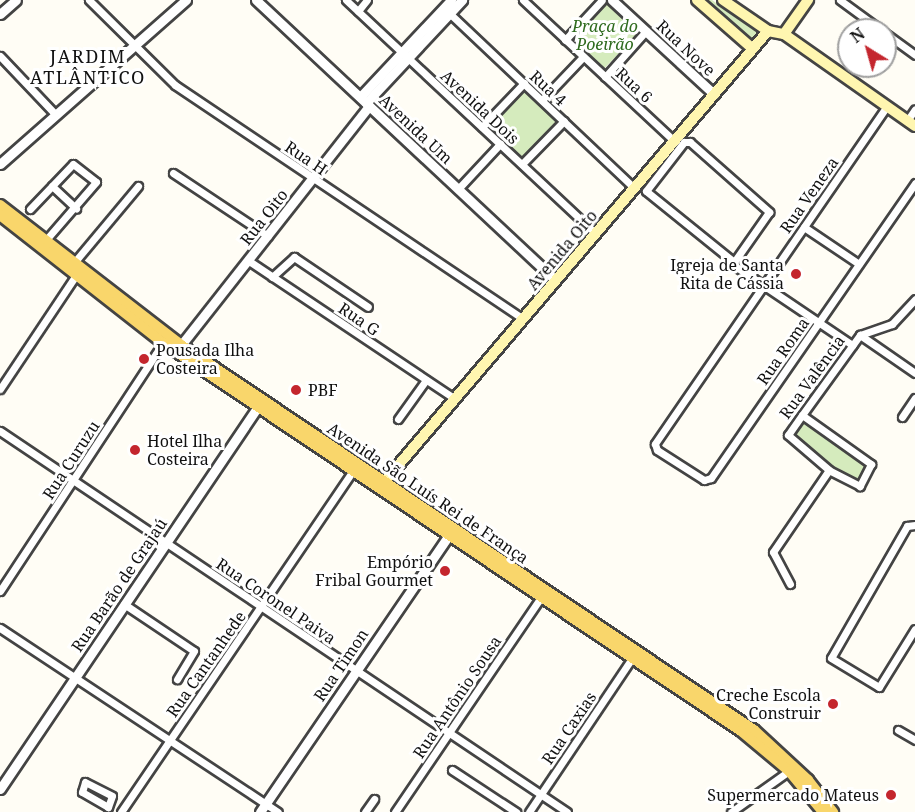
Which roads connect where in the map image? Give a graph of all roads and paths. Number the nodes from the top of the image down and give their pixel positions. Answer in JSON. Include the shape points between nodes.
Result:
{"nodes":[{"id":1,"x":16,"y":0,"type":"edge"},
{"id":2,"x":89,"y":0,"type":"edge"},
{"id":3,"x":186,"y":0,"type":"edge"},
{"id":4,"x":256,"y":0,"type":"edge"},
{"id":5,"x":346,"y":0,"type":"edge"},
{"id":6,"x":368,"y":0,"type":"edge"},
{"id":7,"x":451,"y":0,"type":"edge"},
{"id":8,"x":462,"y":0,"type":"edge"},
{"id":9,"x":523,"y":0,"type":"edge"},
{"id":10,"x":602,"y":0,"type":"edge"},
{"id":11,"x":612,"y":0,"type":"edge"},
{"id":12,"x":697,"y":0,"type":"edge"},
{"id":13,"x":723,"y":0,"type":"edge"},
{"id":14,"x":808,"y":0,"type":"edge"},
{"id":15,"x":840,"y":0,"type":"edge"},
{"id":16,"x":446,"y":10,"type":"junction"},
{"id":17,"x":358,"y":11,"type":"junction"},
{"id":18,"x":0,"y":14,"type":"edge"},
{"id":19,"x":865,"y":18,"type":"edge"},
{"id":20,"x":646,"y":31,"type":"junction"},
{"id":21,"x":768,"y":31,"type":"junction"},
{"id":22,"x":784,"y":34,"type":"junction"},
{"id":23,"x":565,"y":39,"type":"junction"},
{"id":24,"x":897,"y":42,"type":"edge"},
{"id":25,"x":134,"y":45,"type":"junction"},
{"id":26,"x":753,"y":49,"type":"junction"},
{"id":27,"x":405,"y":55,"type":"junction"},
{"id":28,"x":915,"y":55,"type":"edge"},
{"id":29,"x":0,"y":56,"type":"edge"},
{"id":30,"x":583,"y":57,"type":"junction"},
{"id":31,"x":605,"y":77,"type":"junction"},
{"id":32,"x":524,"y":83,"type":"junction"},
{"id":33,"x":716,"y":95,"type":"junction"},
{"id":34,"x":542,"y":100,"type":"junction"},
{"id":35,"x":365,"y":102,"type":"junction"},
{"id":36,"x":887,"y":106,"type":"junction"},
{"id":37,"x":915,"y":110,"type":"edge"},
{"id":38,"x":55,"y":114,"type":"junction"},
{"id":39,"x":564,"y":121,"type":"junction"},
{"id":40,"x":911,"y":123,"type":"edge"},
{"id":41,"x":482,"y":127,"type":"junction"},
{"id":42,"x":674,"y":141,"type":"junction"},
{"id":43,"x":500,"y":144,"type":"junction"},
{"id":44,"x":663,"y":160,"type":"junction"},
{"id":45,"x":0,"y":164,"type":"edge"},
{"id":46,"x":522,"y":164,"type":"junction"},
{"id":47,"x":173,"y":173,"type":"dead end"},
{"id":48,"x":312,"y":180,"type":"junction"},
{"id":49,"x":915,"y":183,"type":"edge"},
{"id":50,"x":52,"y":186,"type":"junction"},
{"id":51,"x":138,"y":186,"type":"dead end"},
{"id":52,"x":634,"y":188,"type":"junction"},
{"id":53,"x":458,"y":189,"type":"junction"},
{"id":54,"x":0,"y":205,"type":"edge"},
{"id":55,"x":76,"y":208,"type":"junction"},
{"id":56,"x":30,"y":209,"type":"dead end"},
{"id":57,"x":0,"y":215,"type":"edge"},
{"id":58,"x":804,"y":227,"type":"junction"},
{"id":59,"x":596,"y":233,"type":"junction"},
{"id":60,"x":268,"y":236,"type":"junction"},
{"id":61,"x":44,"y":242,"type":"junction"},
{"id":62,"x":249,"y":261,"type":"junction"},
{"id":63,"x":859,"y":264,"type":"junction"},
{"id":64,"x":72,"y":265,"type":"junction"},
{"id":65,"x":738,"y":268,"type":"dead end"},
{"id":66,"x":272,"y":277,"type":"junction"},
{"id":67,"x":74,"y":278,"type":"junction"},
{"id":68,"x":555,"y":280,"type":"junction"},
{"id":69,"x":764,"y":285,"type":"junction"},
{"id":70,"x":915,"y":299,"type":"edge"},
{"id":71,"x":368,"y":307,"type":"dead end"},
{"id":72,"x":523,"y":319,"type":"junction"},
{"id":73,"x":819,"y":322,"type":"junction"},
{"id":74,"x":860,"y":335,"type":"junction"},
{"id":75,"x":164,"y":343,"type":"junction"},
{"id":76,"x":181,"y":345,"type":"junction"},
{"id":77,"x":852,"y":345,"type":"junction"},
{"id":78,"x":915,"y":373,"type":"edge"},
{"id":79,"x":426,"y":380,"type":"junction"},
{"id":80,"x":0,"y":388,"type":"edge"},
{"id":81,"x":915,"y":398,"type":"edge"},
{"id":82,"x":455,"y":399,"type":"junction"},
{"id":83,"x":258,"y":402,"type":"junction"},
{"id":84,"x":802,"y":415,"type":"junction"},
{"id":85,"x":902,"y":417,"type":"dead end"},
{"id":86,"x":398,"y":419,"type":"dead end"},
{"id":87,"x":0,"y":431,"type":"edge"},
{"id":88,"x":655,"y":448,"type":"joint"},
{"id":89,"x":829,"y":470,"type":"junction"},
{"id":90,"x":353,"y":471,"type":"junction"},
{"id":91,"x":74,"y":480,"type":"junction"},
{"id":92,"x":384,"y":486,"type":"junction"},
{"id":93,"x":915,"y":525,"type":"edge"},
{"id":94,"x":448,"y":535,"type":"junction"},
{"id":95,"x":165,"y":543,"type":"junction"},
{"id":96,"x":790,"y":584,"type":"dead end"},
{"id":97,"x":0,"y":591,"type":"edge"},
{"id":98,"x":541,"y":597,"type":"junction"},
{"id":99,"x":124,"y":604,"type":"junction"},
{"id":100,"x":261,"y":608,"type":"junction"},
{"id":101,"x":0,"y":628,"type":"edge"},
{"id":102,"x":915,"y":629,"type":"edge"},
{"id":103,"x":632,"y":658,"type":"junction"},
{"id":104,"x":355,"y":670,"type":"junction"},
{"id":105,"x":74,"y":678,"type":"junction"},
{"id":106,"x":177,"y":679,"type":"dead end"},
{"id":107,"x":898,"y":730,"type":"dead end"},
{"id":108,"x":448,"y":734,"type":"junction"},
{"id":109,"x":915,"y":740,"type":"edge"},
{"id":110,"x":169,"y":741,"type":"junction"},
{"id":111,"x":452,"y":770,"type":"dead end"},
{"id":112,"x":789,"y":771,"type":"junction"},
{"id":113,"x":0,"y":789,"type":"edge"},
{"id":114,"x":540,"y":795,"type":"junction"},
{"id":115,"x":374,"y":799,"type":"dead end"},
{"id":116,"x":112,"y":801,"type":"junction"},
{"id":117,"x":263,"y":808,"type":"edge"},
{"id":118,"x":122,"y":810,"type":"edge"},
{"id":119,"x":278,"y":812,"type":"edge"},
{"id":120,"x":365,"y":812,"type":"edge"},
{"id":121,"x":395,"y":812,"type":"edge"},
{"id":122,"x":516,"y":812,"type":"edge"},
{"id":123,"x":529,"y":812,"type":"edge"},
{"id":124,"x":567,"y":812,"type":"edge"},
{"id":125,"x":731,"y":812,"type":"edge"},
{"id":126,"x":823,"y":812,"type":"edge"},
{"id":127,"x":833,"y":812,"type":"edge"}],
"edges":[{"from":1,"to":18,"type":"street"},
{"from":2,"to":25,"type":"street","name":"Rua H"},
{"from":3,"to":25,"type":"street"},
{"from":4,"to":35,"type":"street","name":"Avenida Um"},
{"from":5,"to":17,"type":"street","name":"Avenida Dois"},
{"from":6,"to":17,"type":"street"},
{"from":7,"to":16,"type":"street"},
{"from":8,"to":16,"type":"street"},
{"from":9,"to":23,"type":"street","name":"Rua 6"},
{"from":10,"to":23,"type":"street"},
{"from":11,"to":20,"type":"street","name":"Rua Nove"},
{"from":12,"to":26,"type":"main road"},
{"from":13,"to":21,"type":"main road"},
{"from":14,"to":22,"type":"main road"},
{"from":15,"to":19,"type":"street"},
{"from":16,"to":27,"type":"street","name":"Rua Oito"},
{"from":16,"to":32,"type":"street","name":"Rua 4"},
{"from":17,"to":27,"type":"street","name":"Avenida Dois"},
{"from":20,"to":31,"type":"street"},
{"from":20,"to":33,"type":"street","name":"Rua Nove"},
{"from":21,"to":22,"type":"main road"},
{"from":21,"to":26,"type":"main road","name":"Avenida Oito"},
{"from":22,"to":36,"type":"main road"},
{"from":23,"to":30,"type":"street","name":"Rua 6"},
{"from":24,"to":28,"type":"street"},
{"from":25,"to":38,"type":"street"},
{"from":25,"to":48,"type":"street","name":"Rua H","via":[[174,85]]},
{"from":26,"to":33,"type":"main road","name":"Avenida Oito"},
{"from":27,"to":35,"type":"street","name":"Rua Oito"},
{"from":27,"to":41,"type":"street","name":"Avenida Dois"},
{"from":29,"to":38,"type":"street"},
{"from":30,"to":31,"type":"street","name":"Rua 6"},
{"from":30,"to":34,"type":"street"},
{"from":31,"to":42,"type":"street","name":"Rua 6"},
{"from":32,"to":34,"type":"street","name":"Rua 4"},
{"from":32,"to":41,"type":"street"},
{"from":33,"to":42,"type":"main road","name":"Avenida Oito"},
{"from":34,"to":39,"type":"street","name":"Rua 4"},
{"from":35,"to":48,"type":"street","name":"Rua Oito"},
{"from":35,"to":53,"type":"street","name":"Avenida Um"},
{"from":36,"to":40,"type":"main road"},
{"from":36,"to":58,"type":"street","name":"Rua Veneza"},
{"from":37,"to":40,"type":"street"},
{"from":38,"to":45,"type":"street"},
{"from":39,"to":46,"type":"street"},
{"from":39,"to":52,"type":"street","name":"Rua 4"},
{"from":41,"to":43,"type":"street","name":"Avenida Dois"},
{"from":42,"to":44,"type":"main road","name":"Avenida Oito"},
{"from":43,"to":46,"type":"street","name":"Avenida Dois"},
{"from":43,"to":53,"type":"street"},
{"from":44,"to":44,"type":"street","via":[[690,142],[768,210],[734,262],[646,191]]},
{"from":44,"to":52,"type":"main road","name":"Avenida Oito"},
{"from":46,"to":59,"type":"street","name":"Avenida Dois"},
{"from":47,"to":60,"type":"street"},
{"from":48,"to":60,"type":"street","name":"Rua Oito"},
{"from":48,"to":72,"type":"street","name":"Rua H"},
{"from":49,"to":63,"type":"street","name":"Rua Roma"},
{"from":50,"to":55,"type":"street"},
{"from":50,"to":55,"type":"street","via":[[78,164],[96,185]]},
{"from":50,"to":56,"type":"street"},
{"from":51,"to":64,"type":"street"},
{"from":52,"to":59,"type":"main road","name":"Avenida Oito"},
{"from":53,"to":68,"type":"street","name":"Avenida Um"},
{"from":54,"to":61,"type":"main road","name":"Avenida São Luís Rei de França"},
{"from":55,"to":61,"type":"street"},
{"from":57,"to":67,"type":"main road","name":"Avenida São Luís Rei de França"},
{"from":58,"to":63,"type":"street"},
{"from":58,"to":69,"type":"street","name":"Rua Veneza"},
{"from":59,"to":68,"type":"main road","name":"Avenida Oito"},
{"from":60,"to":62,"type":"street","name":"Rua Oito"},
{"from":61,"to":64,"type":"main road","name":"Avenida São Luís Rei de França"},
{"from":62,"to":66,"type":"street","name":"Rua G"},
{"from":62,"to":76,"type":"street","name":"Rua Oito"},
{"from":63,"to":73,"type":"street","name":"Rua Roma"},
{"from":64,"to":76,"type":"main road","name":"Avenida São Luís Rei de França"},
{"from":65,"to":69,"type":"street"},
{"from":66,"to":71,"type":"street","via":[[294,257]]},
{"from":66,"to":79,"type":"street","name":"Rua G"},
{"from":67,"to":75,"type":"main road","name":"Avenida São Luís Rei de França"},
{"from":67,"to":80,"type":"street"},
{"from":68,"to":72,"type":"main road","name":"Avenida Oito"},
{"from":69,"to":73,"type":"street"},
{"from":69,"to":88,"type":"street","name":"Rua Veneza"},
{"from":70,"to":74,"type":"street","name":"Rua Valência","via":[[892,324]]},
{"from":72,"to":82,"type":"main road","name":"Avenida Oito"},
{"from":73,"to":77,"type":"street"},
{"from":73,"to":88,"type":"street","name":"Rua Roma","via":[[709,480]]},
{"from":74,"to":77,"type":"street","name":"Rua Valência"},
{"from":74,"to":78,"type":"street"},
{"from":75,"to":83,"type":"main road","name":"Avenida São Luís Rei de França"},
{"from":75,"to":91,"type":"street","name":"Rua Curuzu"},
{"from":76,"to":83,"type":"main road","name":"Avenida São Luís Rei de França"},
{"from":77,"to":84,"type":"street","name":"Rua Valência"},
{"from":79,"to":82,"type":"street","name":"Rua G"},
{"from":79,"to":86,"type":"street"},
{"from":81,"to":85,"type":"street"},
{"from":82,"to":92,"type":"main road","name":"Avenida Oito"},
{"from":83,"to":90,"type":"main road","name":"Avenida São Luís Rei de França"},
{"from":83,"to":92,"type":"main road","name":"Avenida São Luís Rei de França"},
{"from":83,"to":95,"type":"street","name":"Rua Barão de Grajaú"},
{"from":84,"to":89,"type":"street","name":"Rua Valência","via":[[789,433],[789,441]]},
{"from":84,"to":89,"type":"street","via":[[871,464],[857,487]]},
{"from":87,"to":91,"type":"street","name":"Rua Coronel Paiva"},
{"from":89,"to":96,"type":"street","via":[[773,552]]},
{"from":90,"to":92,"type":"main road","name":"Avenida São Luís Rei de França"},
{"from":90,"to":100,"type":"street","name":"Rua Cantanhede"},
{"from":91,"to":95,"type":"street","name":"Rua Coronel Paiva"},
{"from":91,"to":97,"type":"street","name":"Rua Curuzu"},
{"from":92,"to":94,"type":"main road","name":"Avenida São Luís Rei de França"},
{"from":92,"to":127,"type":"main road","name":"Avenida São Luís Rei de França","via":[[754,730],[801,773]]},
{"from":93,"to":102,"type":"street","via":[[907,526],[831,658],[879,687]]},
{"from":94,"to":98,"type":"main road","name":"Avenida São Luís Rei de França"},
{"from":94,"to":104,"type":"street","name":"Rua Timon"},
{"from":95,"to":99,"type":"street","name":"Rua Barão de Grajaú"},
{"from":95,"to":100,"type":"street","name":"Rua Coronel Paiva"},
{"from":98,"to":103,"type":"main road","name":"Avenida São Luís Rei de França"},
{"from":98,"to":108,"type":"street","name":"Rua Antônio Sousa"},
{"from":99,"to":105,"type":"street","name":"Rua Barão de Grajaú"},
{"from":99,"to":106,"type":"street","via":[[194,651]]},
{"from":100,"to":104,"type":"street","name":"Rua Coronel Paiva"},
{"from":100,"to":110,"type":"street","name":"Rua Cantanhede"},
{"from":101,"to":105,"type":"street"},
{"from":103,"to":112,"type":"main road","name":"Avenida São Luís Rei de França"},
{"from":103,"to":114,"type":"street","name":"Rua Caxias","via":[[593,722]]},
{"from":104,"to":108,"type":"street","name":"Rua Coronel Paiva"},
{"from":104,"to":117,"type":"street","name":"Rua Timon"},
{"from":105,"to":110,"type":"street"},
{"from":105,"to":113,"type":"street","name":"Rua Barão de Grajaú"},
{"from":107,"to":109,"type":"street"},
{"from":108,"to":114,"type":"street","name":"Rua Coronel Paiva"},
{"from":108,"to":121,"type":"street","name":"Rua Antônio Sousa"},
{"from":110,"to":117,"type":"street"},
{"from":110,"to":118,"type":"street","name":"Rua Cantanhede"},
{"from":111,"to":122,"type":"street"},
{"from":112,"to":125,"type":"street"},
{"from":112,"to":126,"type":"main road","name":"Avenida São Luís Rei de França"},
{"from":114,"to":123,"type":"street","name":"Rua Caxias"},
{"from":114,"to":124,"type":"street","name":"Rua Coronel Paiva"},
{"from":115,"to":120,"type":"street"},
{"from":116,"to":116,"type":"street","via":[[91,782],[81,788],[103,807]]},
{"from":116,"to":118,"type":"street"},
{"from":117,"to":119,"type":"street"}]}
